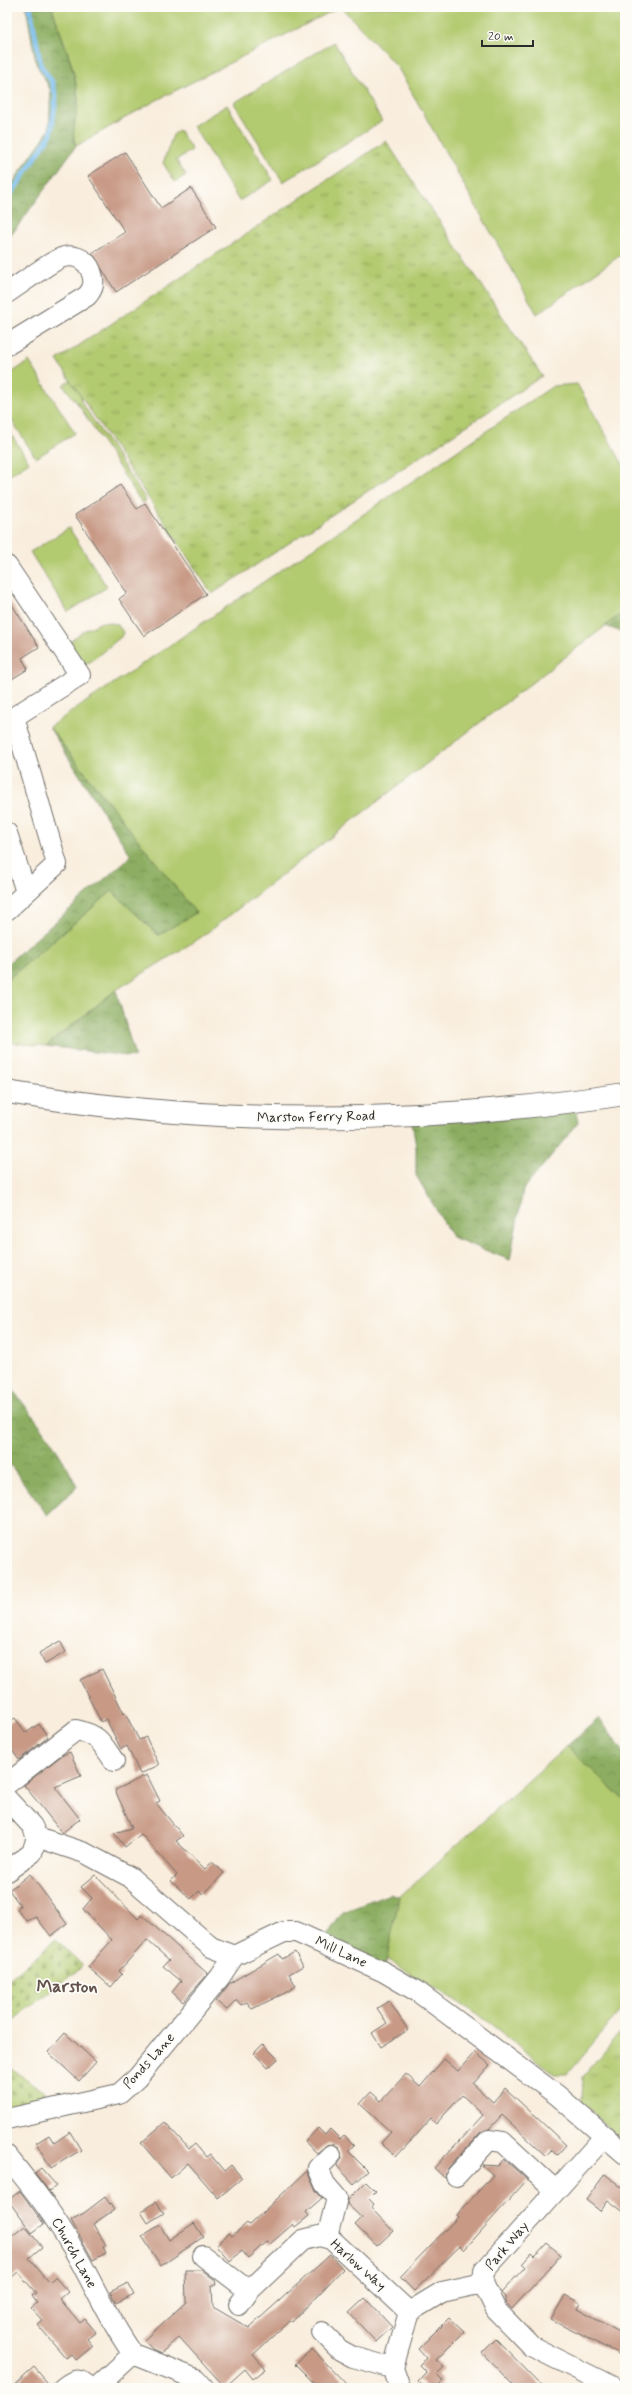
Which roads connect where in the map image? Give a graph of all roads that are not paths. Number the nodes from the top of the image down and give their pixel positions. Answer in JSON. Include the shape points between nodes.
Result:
{"nodes":[{"id":1,"x":7,"y":293,"type":"edge"},
{"id":2,"x":7,"y":345,"type":"edge"},
{"id":3,"x":7,"y":566,"type":"edge"},
{"id":4,"x":25,"y":710,"type":"junction"},
{"id":5,"x":7,"y":721,"type":"edge"},
{"id":6,"x":7,"y":832,"type":"edge"},
{"id":7,"x":26,"y":892,"type":"junction"},
{"id":8,"x":7,"y":910,"type":"edge"},
{"id":9,"x":7,"y":1092,"type":"edge"},
{"id":10,"x":625,"y":1094,"type":"edge"},
{"id":11,"x":114,"y":1761,"type":"dead end"},
{"id":12,"x":7,"y":1784,"type":"edge"},
{"id":13,"x":7,"y":1799,"type":"edge"},
{"id":14,"x":37,"y":1837,"type":"junction"},
{"id":15,"x":7,"y":1871,"type":"edge"},
{"id":16,"x":234,"y":1956,"type":"junction"},
{"id":17,"x":7,"y":2119,"type":"edge"},
{"id":18,"x":605,"y":2136,"type":"junction"},
{"id":19,"x":625,"y":2154,"type":"edge"},
{"id":20,"x":331,"y":2155,"type":"dead end"},
{"id":21,"x":7,"y":2156,"type":"edge"},
{"id":22,"x":456,"y":2176,"type":"dead end"},
{"id":23,"x":555,"y":2190,"type":"junction"},
{"id":24,"x":327,"y":2237,"type":"junction"},
{"id":25,"x":203,"y":2256,"type":"dead end"},
{"id":26,"x":483,"y":2283,"type":"junction"},
{"id":27,"x":409,"y":2312,"type":"junction"},
{"id":28,"x":322,"y":2332,"type":"dead end"},
{"id":29,"x":133,"y":2354,"type":"junction"},
{"id":30,"x":393,"y":2368,"type":"junction"},
{"id":31,"x":63,"y":2388,"type":"edge"},
{"id":32,"x":90,"y":2388,"type":"edge"},
{"id":33,"x":96,"y":2388,"type":"edge"},
{"id":34,"x":204,"y":2388,"type":"edge"},
{"id":35,"x":400,"y":2388,"type":"edge"},
{"id":36,"x":615,"y":2388,"type":"edge"}],
"edges":[{"from":1,"to":2,"type":"street","via":[[63,257],[75,256],[84,262],[94,283],[87,296]]},
{"from":3,"to":4,"type":"street","via":[[80,675]]},
{"from":4,"to":5,"type":"street"},
{"from":4,"to":7,"type":"street","via":[[14,717],[57,864]]},
{"from":6,"to":7,"type":"street"},
{"from":7,"to":8,"type":"street"},
{"from":9,"to":10,"type":"main road","name":"Marston Ferry Road","via":[[174,1113],[266,1118],[445,1113],[578,1101]]},
{"from":11,"to":12,"type":"street","via":[[92,1734],[76,1730]]},
{"from":13,"to":14,"type":"street","via":[[32,1826]]},
{"from":14,"to":15,"type":"street","via":[[32,1853]]},
{"from":14,"to":16,"type":"street","via":[[85,1853],[130,1877],[211,1947]]},
{"from":16,"to":17,"type":"street","name":"Ponds Lane","via":[[220,1978],[137,2078],[119,2094]]},
{"from":16,"to":18,"type":"street","name":"Mill Lane","via":[[284,1932],[296,1932],[370,1966],[418,1992],[456,2019]]},
{"from":18,"to":19,"type":"street","name":"Mill Lane"},
{"from":18,"to":23,"type":"street","name":"Park Way"},
{"from":20,"to":24,"type":"street","via":[[318,2168],[325,2184],[337,2198]]},
{"from":21,"to":29,"type":"street","name":"Church Lane","via":[[54,2215],[113,2327]]},
{"from":22,"to":23,"type":"street","via":[[489,2140],[502,2142]]},
{"from":23,"to":26,"type":"street","name":"Park Way","via":[[484,2271]]},
{"from":24,"to":25,"type":"street","name":"Harlow Way","via":[[303,2240],[244,2298]]},
{"from":24,"to":27,"type":"street","name":"Harlow Way"},
{"from":26,"to":27,"type":"street","via":[[442,2292]]},
{"from":26,"to":36,"type":"street","name":"Park Way","via":[[496,2310],[530,2346]]},
{"from":27,"to":30,"type":"street"},
{"from":28,"to":30,"type":"street","via":[[340,2350],[353,2357]]},
{"from":29,"to":33,"type":"street"},
{"from":29,"to":34,"type":"street","via":[[196,2379]]},
{"from":30,"to":35,"type":"street"},
{"from":31,"to":32,"type":"street","via":[[72,2380],[77,2380],[84,2381]]}]}
